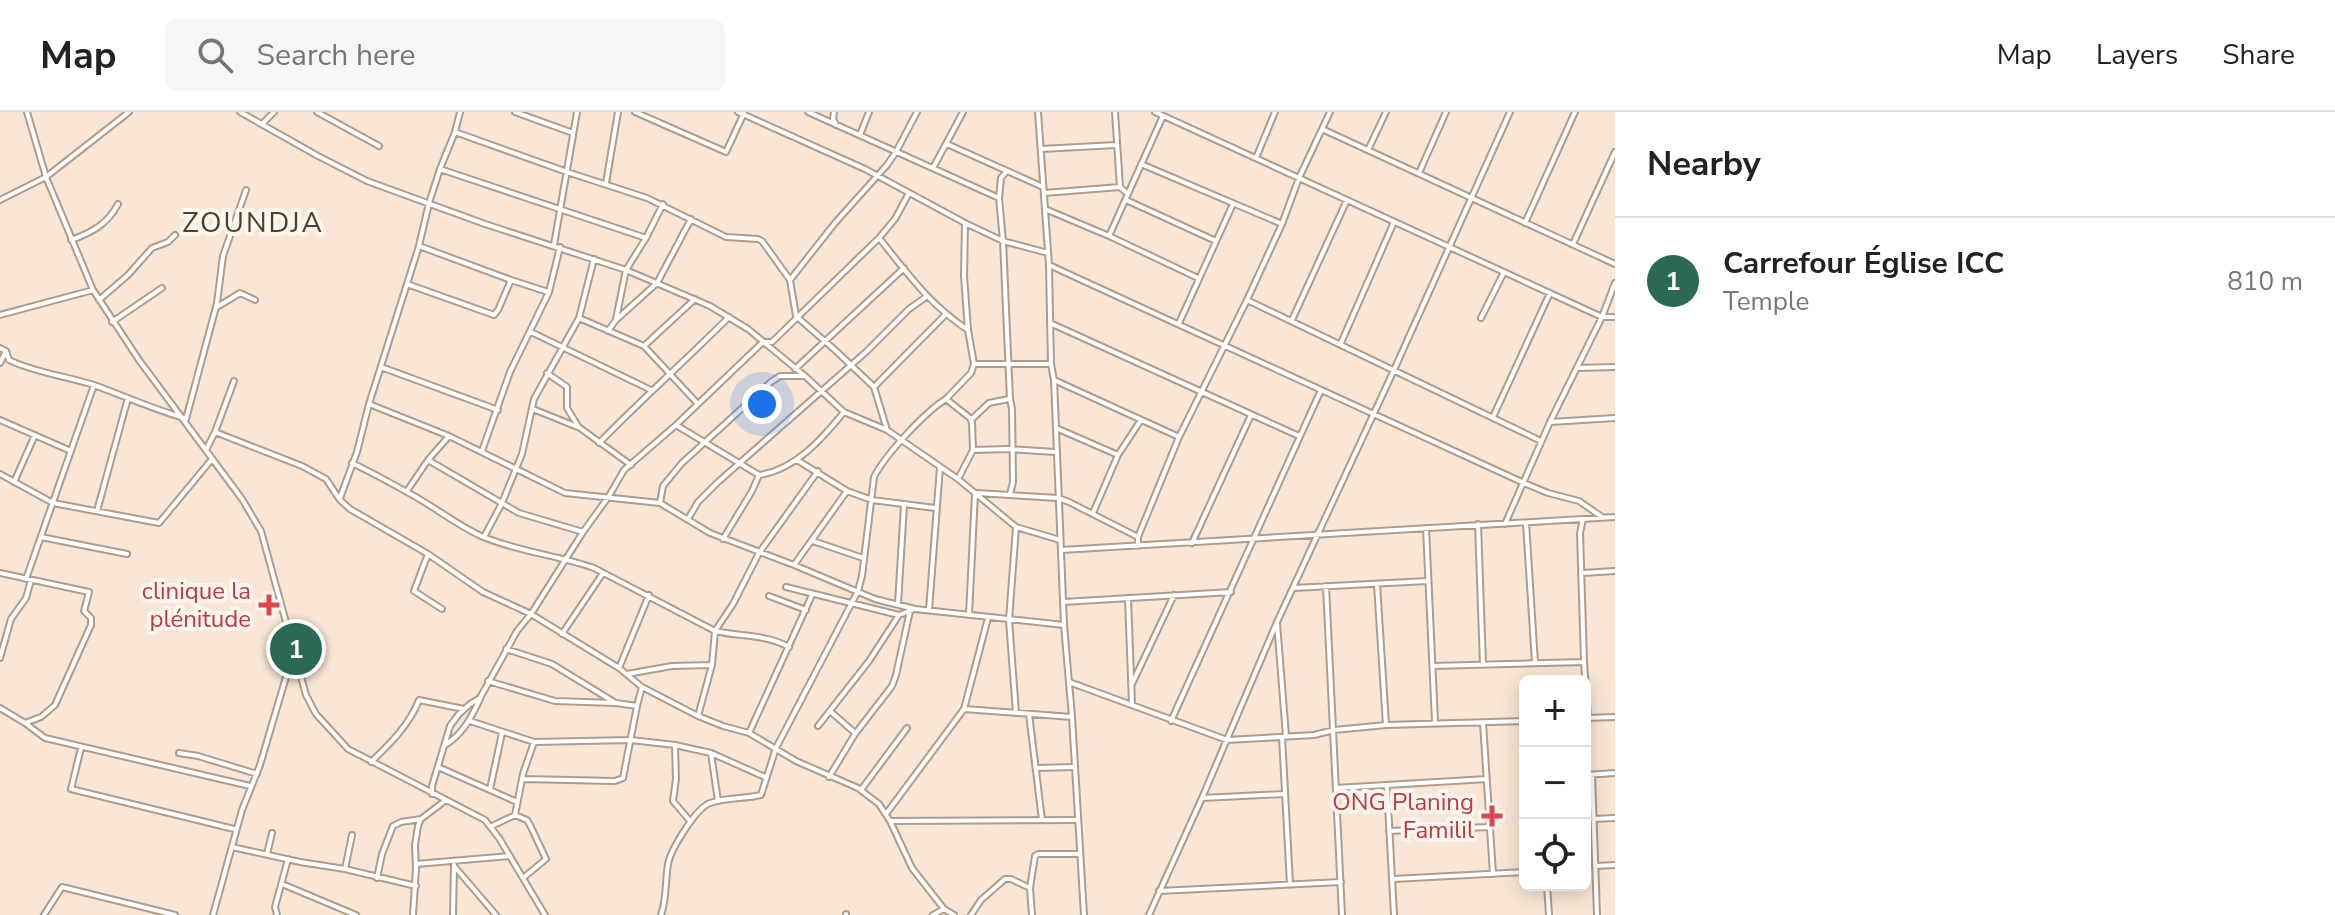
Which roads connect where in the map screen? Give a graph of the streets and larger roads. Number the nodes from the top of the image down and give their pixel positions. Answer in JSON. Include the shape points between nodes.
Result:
{"nodes":[{"id":1,"x":27,"y":112,"type":"edge"},
{"id":2,"x":129,"y":112,"type":"edge"},
{"id":3,"x":240,"y":112,"type":"edge"},
{"id":4,"x":274,"y":112,"type":"edge"},
{"id":5,"x":317,"y":112,"type":"edge"},
{"id":6,"x":460,"y":112,"type":"edge"},
{"id":7,"x":515,"y":112,"type":"edge"},
{"id":8,"x":577,"y":112,"type":"edge"},
{"id":9,"x":618,"y":112,"type":"edge"},
{"id":10,"x":635,"y":112,"type":"edge"},
{"id":11,"x":808,"y":112,"type":"edge"},
{"id":12,"x":834,"y":112,"type":"edge"},
{"id":13,"x":869,"y":112,"type":"edge"},
{"id":14,"x":917,"y":112,"type":"edge"},
{"id":15,"x":963,"y":112,"type":"edge"},
{"id":16,"x":1038,"y":112,"type":"edge"},
{"id":17,"x":1115,"y":112,"type":"edge"},
{"id":18,"x":1155,"y":112,"type":"edge"},
{"id":19,"x":1275,"y":112,"type":"edge"},
{"id":20,"x":1330,"y":112,"type":"edge"},
{"id":21,"x":1386,"y":112,"type":"edge"},
{"id":22,"x":1446,"y":112,"type":"edge"},
{"id":23,"x":1510,"y":112,"type":"edge"},
{"id":24,"x":1575,"y":112,"type":"edge"},
{"id":25,"x":742,"y":113,"type":"edge"},
{"id":26,"x":1163,"y":116,"type":"junction"},
{"id":27,"x":262,"y":124,"type":"junction"},
{"id":28,"x":836,"y":125,"type":"junction"},
{"id":29,"x":1322,"y":129,"type":"junction"},
{"id":30,"x":455,"y":132,"type":"junction"},
{"id":31,"x":573,"y":133,"type":"junction"},
{"id":32,"x":860,"y":135,"type":"junction"},
{"id":33,"x":947,"y":144,"type":"junction"},
{"id":34,"x":1116,"y":145,"type":"junction"},
{"id":35,"x":379,"y":146,"type":"dead end"},
{"id":36,"x":1041,"y":149,"type":"junction"},
{"id":37,"x":1368,"y":150,"type":"junction"},
{"id":38,"x":896,"y":152,"type":"junction"},
{"id":39,"x":1615,"y":152,"type":"edge"},
{"id":40,"x":1256,"y":158,"type":"junction"},
{"id":41,"x":1141,"y":164,"type":"junction"},
{"id":42,"x":887,"y":165,"type":"junction"},
{"id":43,"x":933,"y":168,"type":"junction"},
{"id":44,"x":440,"y":169,"type":"junction"},
{"id":45,"x":567,"y":172,"type":"junction"},
{"id":46,"x":1006,"y":172,"type":"junction"},
{"id":47,"x":1419,"y":173,"type":"junction"},
{"id":48,"x":877,"y":175,"type":"junction"},
{"id":49,"x":46,"y":177,"type":"junction"},
{"id":50,"x":1299,"y":178,"type":"junction"},
{"id":51,"x":888,"y":182,"type":"junction"},
{"id":52,"x":606,"y":183,"type":"junction"},
{"id":53,"x":1043,"y":187,"type":"junction"},
{"id":54,"x":1120,"y":187,"type":"junction"},
{"id":55,"x":246,"y":190,"type":"dead end"},
{"id":56,"x":909,"y":193,"type":"junction"},
{"id":57,"x":1044,"y":193,"type":"junction"},
{"id":58,"x":1127,"y":197,"type":"junction"},
{"id":59,"x":999,"y":198,"type":"junction"},
{"id":60,"x":1471,"y":198,"type":"junction"},
{"id":61,"x":0,"y":200,"type":"edge"},
{"id":62,"x":1347,"y":200,"type":"junction"},
{"id":63,"x":429,"y":203,"type":"junction"},
{"id":64,"x":118,"y":204,"type":"dead end"},
{"id":65,"x":663,"y":204,"type":"junction"},
{"id":66,"x":1233,"y":204,"type":"junction"},
{"id":67,"x":1045,"y":209,"type":"junction"},
{"id":68,"x":561,"y":211,"type":"junction"},
{"id":69,"x":692,"y":218,"type":"junction"},
{"id":70,"x":1394,"y":222,"type":"junction"},
{"id":71,"x":965,"y":223,"type":"junction"},
{"id":72,"x":1525,"y":223,"type":"junction"},
{"id":73,"x":1282,"y":224,"type":"junction"},
{"id":74,"x":175,"y":235,"type":"dead end"},
{"id":75,"x":1109,"y":236,"type":"junction"},
{"id":76,"x":646,"y":238,"type":"junction"},
{"id":77,"x":879,"y":238,"type":"junction"},
{"id":78,"x":71,"y":240,"type":"junction"},
{"id":79,"x":1003,"y":241,"type":"junction"},
{"id":80,"x":1216,"y":241,"type":"junction"},
{"id":81,"x":1573,"y":244,"type":"junction"},
{"id":82,"x":554,"y":245,"type":"junction"},
{"id":83,"x":419,"y":246,"type":"junction"},
{"id":84,"x":560,"y":247,"type":"junction"},
{"id":85,"x":1450,"y":247,"type":"junction"},
{"id":86,"x":1048,"y":253,"type":"junction"},
{"id":87,"x":594,"y":259,"type":"junction"},
{"id":88,"x":1615,"y":264,"type":"edge"},
{"id":89,"x":1049,"y":265,"type":"junction"},
{"id":90,"x":904,"y":268,"type":"junction"},
{"id":91,"x":626,"y":270,"type":"junction"},
{"id":92,"x":1504,"y":272,"type":"junction"},
{"id":93,"x":1198,"y":278,"type":"junction"},
{"id":94,"x":511,"y":280,"type":"junction"},
{"id":95,"x":790,"y":280,"type":"junction"},
{"id":96,"x":657,"y":283,"type":"junction"},
{"id":97,"x":1615,"y":283,"type":"edge"},
{"id":98,"x":407,"y":284,"type":"junction"},
{"id":99,"x":162,"y":288,"type":"dead end"},
{"id":100,"x":93,"y":290,"type":"junction"},
{"id":101,"x":549,"y":292,"type":"junction"},
{"id":102,"x":1550,"y":293,"type":"junction"},
{"id":103,"x":926,"y":297,"type":"junction"},
{"id":104,"x":695,"y":299,"type":"junction"},
{"id":105,"x":99,"y":300,"type":"junction"},
{"id":106,"x":255,"y":300,"type":"dead end"},
{"id":107,"x":1247,"y":300,"type":"junction"},
{"id":108,"x":215,"y":308,"type":"junction"},
{"id":109,"x":0,"y":315,"type":"edge"},
{"id":110,"x":945,"y":315,"type":"junction"},
{"id":111,"x":796,"y":316,"type":"junction"},
{"id":112,"x":729,"y":317,"type":"junction"},
{"id":113,"x":1602,"y":317,"type":"junction"},
{"id":114,"x":1615,"y":317,"type":"edge"},
{"id":115,"x":579,"y":318,"type":"junction"},
{"id":116,"x":1481,"y":318,"type":"dead end"},
{"id":117,"x":616,"y":320,"type":"junction"},
{"id":118,"x":1292,"y":320,"type":"junction"},
{"id":119,"x":112,"y":322,"type":"junction"},
{"id":120,"x":1050,"y":323,"type":"junction"},
{"id":121,"x":1179,"y":323,"type":"junction"},
{"id":122,"x":968,"y":330,"type":"junction"},
{"id":123,"x":608,"y":331,"type":"junction"},
{"id":124,"x":531,"y":332,"type":"junction"},
{"id":125,"x":825,"y":341,"type":"junction"},
{"id":126,"x":763,"y":342,"type":"junction"},
{"id":127,"x":1341,"y":343,"type":"junction"},
{"id":128,"x":1224,"y":344,"type":"junction"},
{"id":129,"x":644,"y":346,"type":"junction"},
{"id":130,"x":0,"y":348,"type":"edge"},
{"id":131,"x":562,"y":348,"type":"junction"},
{"id":132,"x":6,"y":351,"type":"junction"},
{"id":133,"x":0,"y":363,"type":"edge"},
{"id":134,"x":974,"y":364,"type":"junction"},
{"id":135,"x":1008,"y":364,"type":"junction"},
{"id":136,"x":1051,"y":364,"type":"junction"},
{"id":137,"x":850,"y":366,"type":"junction"},
{"id":138,"x":381,"y":367,"type":"junction"},
{"id":139,"x":1615,"y":367,"type":"edge"},
{"id":140,"x":1577,"y":368,"type":"junction"},
{"id":141,"x":795,"y":369,"type":"junction"},
{"id":142,"x":1394,"y":370,"type":"junction"},
{"id":143,"x":547,"y":373,"type":"junction"},
{"id":144,"x":671,"y":375,"type":"junction"},
{"id":145,"x":805,"y":376,"type":"junction"},
{"id":146,"x":1054,"y":380,"type":"junction"},
{"id":147,"x":234,"y":381,"type":"dead end"},
{"id":148,"x":94,"y":385,"type":"junction"},
{"id":149,"x":874,"y":387,"type":"junction"},
{"id":150,"x":651,"y":390,"type":"junction"},
{"id":151,"x":1321,"y":390,"type":"junction"},
{"id":152,"x":822,"y":391,"type":"junction"},
{"id":153,"x":1201,"y":391,"type":"junction"},
{"id":154,"x":128,"y":398,"type":"junction"},
{"id":155,"x":946,"y":399,"type":"junction"},
{"id":156,"x":1010,"y":399,"type":"junction"},
{"id":157,"x":697,"y":403,"type":"junction"},
{"id":158,"x":369,"y":404,"type":"junction"},
{"id":159,"x":533,"y":409,"type":"junction"},
{"id":160,"x":498,"y":410,"type":"junction"},
{"id":161,"x":844,"y":412,"type":"junction"},
{"id":162,"x":1374,"y":413,"type":"junction"},
{"id":163,"x":1251,"y":415,"type":"junction"},
{"id":164,"x":1493,"y":417,"type":"junction"},
{"id":165,"x":1615,"y":418,"type":"edge"},
{"id":166,"x":0,"y":420,"type":"edge"},
{"id":167,"x":185,"y":420,"type":"junction"},
{"id":168,"x":971,"y":420,"type":"junction"},
{"id":169,"x":1141,"y":420,"type":"junction"},
{"id":170,"x":1550,"y":422,"type":"junction"},
{"id":171,"x":676,"y":425,"type":"junction"},
{"id":172,"x":580,"y":428,"type":"junction"},
{"id":173,"x":1056,"y":428,"type":"junction"},
{"id":174,"x":887,"y":430,"type":"junction"},
{"id":175,"x":215,"y":432,"type":"junction"},
{"id":176,"x":35,"y":435,"type":"junction"},
{"id":177,"x":449,"y":436,"type":"junction"},
{"id":178,"x":1299,"y":436,"type":"junction"},
{"id":179,"x":1179,"y":437,"type":"junction"},
{"id":180,"x":1541,"y":441,"type":"junction"},
{"id":181,"x":902,"y":442,"type":"junction"},
{"id":182,"x":599,"y":443,"type":"junction"},
{"id":183,"x":707,"y":443,"type":"junction"},
{"id":184,"x":1013,"y":449,"type":"junction"},
{"id":185,"x":206,"y":450,"type":"junction"},
{"id":186,"x":973,"y":450,"type":"junction"},
{"id":187,"x":71,"y":451,"type":"junction"},
{"id":188,"x":482,"y":451,"type":"junction"},
{"id":189,"x":1055,"y":452,"type":"junction"},
{"id":190,"x":1118,"y":455,"type":"junction"},
{"id":191,"x":212,"y":459,"type":"junction"},
{"id":192,"x":796,"y":459,"type":"junction"},
{"id":193,"x":428,"y":460,"type":"junction"},
{"id":194,"x":352,"y":463,"type":"junction"},
{"id":195,"x":739,"y":463,"type":"junction"},
{"id":196,"x":631,"y":465,"type":"junction"},
{"id":197,"x":940,"y":467,"type":"junction"},
{"id":198,"x":515,"y":470,"type":"junction"},
{"id":199,"x":818,"y":471,"type":"junction"},
{"id":200,"x":0,"y":474,"type":"edge"},
{"id":201,"x":759,"y":475,"type":"junction"},
{"id":202,"x":958,"y":479,"type":"junction"},
{"id":203,"x":14,"y":482,"type":"junction"},
{"id":204,"x":1524,"y":483,"type":"junction"},
{"id":205,"x":406,"y":491,"type":"junction"},
{"id":206,"x":847,"y":491,"type":"junction"},
{"id":207,"x":975,"y":493,"type":"junction"},
{"id":208,"x":1010,"y":494,"type":"junction"},
{"id":209,"x":609,"y":496,"type":"junction"},
{"id":210,"x":1058,"y":498,"type":"junction"},
{"id":211,"x":340,"y":500,"type":"junction"},
{"id":212,"x":872,"y":500,"type":"junction"},
{"id":213,"x":53,"y":503,"type":"junction"},
{"id":214,"x":502,"y":503,"type":"junction"},
{"id":215,"x":660,"y":503,"type":"junction"},
{"id":216,"x":904,"y":505,"type":"junction"},
{"id":217,"x":935,"y":508,"type":"junction"},
{"id":218,"x":97,"y":511,"type":"junction"},
{"id":219,"x":1093,"y":513,"type":"junction"},
{"id":220,"x":1602,"y":517,"type":"junction"},
{"id":221,"x":1615,"y":517,"type":"edge"},
{"id":222,"x":688,"y":519,"type":"junction"},
{"id":223,"x":1583,"y":519,"type":"junction"},
{"id":224,"x":1526,"y":523,"type":"junction"},
{"id":225,"x":1478,"y":524,"type":"junction"},
{"id":226,"x":1505,"y":524,"type":"junction"},
{"id":227,"x":1016,"y":527,"type":"junction"},
{"id":228,"x":1426,"y":528,"type":"junction"},
{"id":229,"x":583,"y":532,"type":"junction"},
{"id":230,"x":1318,"y":535,"type":"junction"},
{"id":231,"x":41,"y":537,"type":"junction"},
{"id":232,"x":484,"y":537,"type":"junction"},
{"id":233,"x":1138,"y":537,"type":"junction"},
{"id":234,"x":723,"y":539,"type":"junction"},
{"id":235,"x":1060,"y":540,"type":"junction"},
{"id":236,"x":1253,"y":540,"type":"junction"},
{"id":237,"x":813,"y":541,"type":"junction"},
{"id":238,"x":1192,"y":543,"type":"junction"},
{"id":239,"x":1138,"y":546,"type":"junction"},
{"id":240,"x":1061,"y":550,"type":"junction"},
{"id":241,"x":759,"y":553,"type":"junction"},
{"id":242,"x":127,"y":554,"type":"dead end"},
{"id":243,"x":428,"y":554,"type":"junction"},
{"id":244,"x":863,"y":558,"type":"junction"},
{"id":245,"x":566,"y":562,"type":"junction"},
{"id":246,"x":794,"y":565,"type":"junction"},
{"id":247,"x":1615,"y":571,"type":"edge"},
{"id":248,"x":0,"y":573,"type":"edge"},
{"id":249,"x":603,"y":573,"type":"junction"},
{"id":250,"x":1582,"y":573,"type":"junction"},
{"id":251,"x":28,"y":579,"type":"junction"},
{"id":252,"x":1427,"y":581,"type":"junction"},
{"id":253,"x":1377,"y":584,"type":"junction"},
{"id":254,"x":1326,"y":586,"type":"junction"},
{"id":255,"x":786,"y":587,"type":"dead end"},
{"id":256,"x":1294,"y":588,"type":"junction"},
{"id":257,"x":858,"y":591,"type":"junction"},
{"id":258,"x":1231,"y":592,"type":"junction"},
{"id":259,"x":649,"y":595,"type":"junction"},
{"id":260,"x":812,"y":595,"type":"junction"},
{"id":261,"x":1174,"y":595,"type":"junction"},
{"id":262,"x":769,"y":596,"type":"dead end"},
{"id":263,"x":1128,"y":598,"type":"junction"},
{"id":264,"x":1063,"y":602,"type":"junction"},
{"id":265,"x":852,"y":603,"type":"junction"},
{"id":266,"x":898,"y":604,"type":"junction"},
{"id":267,"x":442,"y":609,"type":"dead end"},
{"id":268,"x":806,"y":610,"type":"junction"},
{"id":269,"x":913,"y":610,"type":"junction"},
{"id":270,"x":929,"y":610,"type":"junction"},
{"id":271,"x":531,"y":614,"type":"junction"},
{"id":272,"x":899,"y":615,"type":"junction"},
{"id":273,"x":969,"y":616,"type":"junction"},
{"id":274,"x":988,"y":618,"type":"junction"},
{"id":275,"x":1009,"y":620,"type":"junction"},
{"id":276,"x":1277,"y":622,"type":"junction"},
{"id":277,"x":1064,"y":625,"type":"junction"},
{"id":278,"x":715,"y":631,"type":"junction"},
{"id":279,"x":562,"y":634,"type":"junction"},
{"id":280,"x":295,"y":647,"type":"junction"},
{"id":281,"x":789,"y":647,"type":"junction"},
{"id":282,"x":506,"y":649,"type":"junction"},
{"id":283,"x":0,"y":658,"type":"edge"},
{"id":284,"x":1584,"y":662,"type":"junction"},
{"id":285,"x":1535,"y":663,"type":"junction"},
{"id":286,"x":712,"y":665,"type":"junction"},
{"id":287,"x":1483,"y":665,"type":"junction"},
{"id":288,"x":1433,"y":666,"type":"junction"},
{"id":289,"x":619,"y":668,"type":"junction"},
{"id":290,"x":627,"y":674,"type":"junction"},
{"id":291,"x":1585,"y":675,"type":"edge"},
{"id":292,"x":488,"y":681,"type":"junction"},
{"id":293,"x":1069,"y":682,"type":"junction"},
{"id":294,"x":642,"y":687,"type":"junction"},
{"id":295,"x":1131,"y":687,"type":"junction"},
{"id":296,"x":480,"y":698,"type":"junction"},
{"id":297,"x":616,"y":703,"type":"junction"},
{"id":298,"x":1132,"y":705,"type":"junction"},
{"id":299,"x":637,"y":706,"type":"junction"},
{"id":300,"x":0,"y":708,"type":"edge"},
{"id":301,"x":464,"y":709,"type":"junction"},
{"id":302,"x":964,"y":709,"type":"junction"},
{"id":303,"x":830,"y":711,"type":"junction"},
{"id":304,"x":1016,"y":713,"type":"junction"},
{"id":305,"x":1029,"y":714,"type":"junction"},
{"id":306,"x":698,"y":716,"type":"junction"},
{"id":307,"x":1072,"y":717,"type":"junction"},
{"id":308,"x":1615,"y":717,"type":"edge"},
{"id":309,"x":1591,"y":718,"type":"edge"},
{"id":310,"x":470,"y":721,"type":"junction"},
{"id":311,"x":1171,"y":721,"type":"junction"},
{"id":312,"x":1519,"y":721,"type":"edge"},
{"id":313,"x":1435,"y":722,"type":"junction"},
{"id":314,"x":25,"y":723,"type":"junction"},
{"id":315,"x":1483,"y":723,"type":"junction"},
{"id":316,"x":1386,"y":725,"type":"junction"},
{"id":317,"x":818,"y":726,"type":"dead end"},
{"id":318,"x":907,"y":728,"type":"dead end"},
{"id":319,"x":1334,"y":730,"type":"junction"},
{"id":320,"x":503,"y":732,"type":"junction"},
{"id":321,"x":749,"y":733,"type":"junction"},
{"id":322,"x":855,"y":734,"type":"junction"},
{"id":323,"x":1284,"y":736,"type":"junction"},
{"id":324,"x":631,"y":740,"type":"junction"},
{"id":325,"x":1227,"y":740,"type":"junction"},
{"id":326,"x":534,"y":742,"type":"junction"},
{"id":327,"x":675,"y":745,"type":"junction"},
{"id":328,"x":443,"y":747,"type":"junction"},
{"id":329,"x":81,"y":748,"type":"junction"},
{"id":330,"x":776,"y":748,"type":"junction"},
{"id":331,"x":179,"y":753,"type":"dead end"},
{"id":332,"x":711,"y":753,"type":"junction"},
{"id":333,"x":371,"y":762,"type":"junction"},
{"id":334,"x":438,"y":767,"type":"junction"},
{"id":335,"x":1074,"y":767,"type":"junction"},
{"id":336,"x":1036,"y":768,"type":"junction"},
{"id":337,"x":1615,"y":773,"type":"edge"},
{"id":338,"x":257,"y":774,"type":"junction"},
{"id":339,"x":1592,"y":775,"type":"joint"},
{"id":340,"x":765,"y":777,"type":"junction"},
{"id":341,"x":829,"y":777,"type":"junction"},
{"id":342,"x":522,"y":779,"type":"junction"},
{"id":343,"x":1487,"y":779,"type":"junction"},
{"id":344,"x":250,"y":786,"type":"junction"},
{"id":345,"x":1387,"y":787,"type":"junction"},
{"id":346,"x":1336,"y":788,"type":"junction"},
{"id":347,"x":490,"y":789,"type":"junction"},
{"id":348,"x":861,"y":790,"type":"junction"},
{"id":349,"x":432,"y":794,"type":"junction"},
{"id":350,"x":1285,"y":794,"type":"junction"},
{"id":351,"x":1202,"y":798,"type":"junction"},
{"id":352,"x":446,"y":800,"type":"junction"},
{"id":353,"x":718,"y":801,"type":"junction"},
{"id":354,"x":517,"y":802,"type":"junction"},
{"id":355,"x":886,"y":814,"type":"junction"},
{"id":356,"x":515,"y":815,"type":"junction"},
{"id":357,"x":1615,"y":818,"type":"edge"},
{"id":358,"x":421,"y":819,"type":"junction"},
{"id":359,"x":1593,"y":819,"type":"junction"},
{"id":360,"x":1042,"y":820,"type":"junction"},
{"id":361,"x":1078,"y":820,"type":"junction"},
{"id":362,"x":690,"y":821,"type":"junction"},
{"id":363,"x":890,"y":821,"type":"junction"},
{"id":364,"x":491,"y":827,"type":"junction"},
{"id":365,"x":1490,"y":827,"type":"junction"},
{"id":366,"x":234,"y":829,"type":"dead end"},
{"id":367,"x":1389,"y":831,"type":"junction"},
{"id":368,"x":272,"y":833,"type":"dead end"},
{"id":369,"x":352,"y":835,"type":"dead end"},
{"id":370,"x":232,"y":847,"type":"junction"},
{"id":371,"x":267,"y":854,"type":"junction"},
{"id":372,"x":1080,"y":854,"type":"junction"},
{"id":373,"x":510,"y":856,"type":"junction"},
{"id":374,"x":288,"y":859,"type":"junction"},
{"id":375,"x":416,"y":864,"type":"junction"},
{"id":376,"x":453,"y":864,"type":"junction"},
{"id":377,"x":1615,"y":865,"type":"edge"},
{"id":378,"x":1595,"y":866,"type":"junction"},
{"id":379,"x":345,"y":869,"type":"junction"},
{"id":380,"x":1519,"y":872,"type":"edge"},
{"id":381,"x":1493,"y":874,"type":"junction"},
{"id":382,"x":377,"y":878,"type":"junction"},
{"id":383,"x":523,"y":878,"type":"junction"},
{"id":384,"x":1393,"y":879,"type":"junction"},
{"id":385,"x":1341,"y":882,"type":"junction"},
{"id":386,"x":282,"y":884,"type":"junction"},
{"id":387,"x":1290,"y":884,"type":"junction"},
{"id":388,"x":416,"y":886,"type":"junction"},
{"id":389,"x":1030,"y":888,"type":"junction"},
{"id":390,"x":1159,"y":891,"type":"junction"},
{"id":391,"x":1547,"y":891,"type":"edge"},
{"id":392,"x":944,"y":909,"type":"junction"},
{"id":393,"x":414,"y":914,"type":"edge"},
{"id":394,"x":44,"y":915,"type":"edge"},
{"id":395,"x":175,"y":915,"type":"edge"},
{"id":396,"x":213,"y":915,"type":"edge"},
{"id":397,"x":277,"y":915,"type":"edge"},
{"id":398,"x":356,"y":915,"type":"edge"},
{"id":399,"x":453,"y":915,"type":"edge"},
{"id":400,"x":496,"y":915,"type":"edge"},
{"id":401,"x":545,"y":915,"type":"edge"},
{"id":402,"x":661,"y":915,"type":"edge"},
{"id":403,"x":933,"y":915,"type":"edge"},
{"id":404,"x":954,"y":915,"type":"edge"},
{"id":405,"x":971,"y":915,"type":"edge"},
{"id":406,"x":1032,"y":915,"type":"edge"},
{"id":407,"x":1084,"y":915,"type":"edge"},
{"id":408,"x":1149,"y":915,"type":"edge"},
{"id":409,"x":1342,"y":915,"type":"edge"},
{"id":410,"x":1394,"y":915,"type":"edge"},
{"id":411,"x":1549,"y":915,"type":"edge"},
{"id":412,"x":1597,"y":915,"type":"edge"}],
"edges":[{"from":1,"to":49,"type":"street"},
{"from":2,"to":49,"type":"street"},
{"from":3,"to":27,"type":"street"},
{"from":4,"to":27,"type":"street"},
{"from":5,"to":35,"type":"street"},
{"from":6,"to":30,"type":"street"},
{"from":7,"to":31,"type":"street"},
{"from":8,"to":31,"type":"street"},
{"from":9,"to":52,"type":"street"},
{"from":10,"to":25,"type":"street","via":[[726,152]]},
{"from":11,"to":28,"type":"street"},
{"from":12,"to":28,"type":"street"},
{"from":13,"to":32,"type":"street"},
{"from":14,"to":38,"type":"street"},
{"from":15,"to":33,"type":"street"},
{"from":16,"to":36,"type":"street"},
{"from":17,"to":34,"type":"street"},
{"from":18,"to":26,"type":"street"},
{"from":19,"to":40,"type":"street"},
{"from":20,"to":29,"type":"street"},
{"from":21,"to":37,"type":"street"},
{"from":22,"to":47,"type":"street"},
{"from":23,"to":60,"type":"street"},
{"from":24,"to":72,"type":"street"},
{"from":25,"to":48,"type":"street"},
{"from":26,"to":40,"type":"street"},
{"from":26,"to":41,"type":"street"},
{"from":27,"to":63,"type":"street","via":[[367,181]]},
{"from":28,"to":32,"type":"street"},
{"from":29,"to":37,"type":"street"},
{"from":29,"to":50,"type":"street"},
{"from":30,"to":44,"type":"street"},
{"from":30,"to":45,"type":"street"},
{"from":31,"to":45,"type":"street"},
{"from":32,"to":38,"type":"street"},
{"from":33,"to":43,"type":"street"},
{"from":33,"to":46,"type":"street"},
{"from":34,"to":36,"type":"street"},
{"from":34,"to":54,"type":"street"},
{"from":36,"to":53,"type":"street"},
{"from":37,"to":47,"type":"street"},
{"from":38,"to":42,"type":"street"},
{"from":38,"to":43,"type":"street"},
{"from":39,"to":81,"type":"street"},
{"from":40,"to":50,"type":"street"},
{"from":41,"to":58,"type":"street"},
{"from":41,"to":66,"type":"street"},
{"from":42,"to":48,"type":"street"},
{"from":42,"to":51,"type":"street"},
{"from":43,"to":59,"type":"street"},
{"from":44,"to":63,"type":"street"},
{"from":44,"to":68,"type":"street"},
{"from":45,"to":52,"type":"street"},
{"from":45,"to":68,"type":"street"},
{"from":46,"to":53,"type":"street"},
{"from":46,"to":59,"type":"street"},
{"from":47,"to":60,"type":"street"},
{"from":48,"to":51,"type":"street"},
{"from":48,"to":95,"type":"street"},
{"from":49,"to":61,"type":"street"},
{"from":49,"to":78,"type":"street"},
{"from":50,"to":62,"type":"street"},
{"from":50,"to":73,"type":"street"},
{"from":51,"to":56,"type":"street"},
{"from":52,"to":65,"type":"street"},
{"from":53,"to":57,"type":"street"},
{"from":54,"to":57,"type":"street"},
{"from":54,"to":58,"type":"street"},
{"from":55,"to":108,"type":"street","via":[[223,256]]},
{"from":56,"to":71,"type":"street"},
{"from":56,"to":77,"type":"street"},
{"from":57,"to":67,"type":"street"},
{"from":58,"to":75,"type":"street"},
{"from":58,"to":80,"type":"street"},
{"from":59,"to":79,"type":"street"},
{"from":60,"to":72,"type":"street"},
{"from":60,"to":85,"type":"street"},
{"from":62,"to":70,"type":"street"},
{"from":62,"to":118,"type":"street"},
{"from":63,"to":82,"type":"street"},
{"from":63,"to":83,"type":"street"},
{"from":64,"to":78,"type":"street","via":[[103,224]]},
{"from":65,"to":69,"type":"street"},
{"from":65,"to":76,"type":"street"},
{"from":66,"to":73,"type":"street"},
{"from":66,"to":80,"type":"street"},
{"from":67,"to":75,"type":"street"},
{"from":67,"to":86,"type":"street"},
{"from":68,"to":76,"type":"street"},
{"from":68,"to":82,"type":"street"},
{"from":69,"to":95,"type":"street","via":[[726,237],[762,241]]},
{"from":69,"to":96,"type":"street"},
{"from":70,"to":85,"type":"street"},
{"from":70,"to":127,"type":"street"},
{"from":71,"to":79,"type":"street"},
{"from":71,"to":122,"type":"street"},
{"from":72,"to":81,"type":"street"},
{"from":73,"to":107,"type":"street"},
{"from":74,"to":105,"type":"street","via":[[152,248]]},
{"from":75,"to":93,"type":"street"},
{"from":76,"to":91,"type":"street"},
{"from":77,"to":90,"type":"street"},
{"from":77,"to":111,"type":"street"},
{"from":78,"to":100,"type":"street"},
{"from":79,"to":86,"type":"street"},
{"from":79,"to":135,"type":"street"},
{"from":80,"to":93,"type":"street"},
{"from":81,"to":88,"type":"street"},
{"from":82,"to":84,"type":"street"},
{"from":83,"to":94,"type":"street"},
{"from":83,"to":98,"type":"street"},
{"from":84,"to":87,"type":"street"},
{"from":84,"to":101,"type":"street"},
{"from":85,"to":92,"type":"street"},
{"from":85,"to":142,"type":"street"},
{"from":86,"to":89,"type":"street"},
{"from":87,"to":91,"type":"street"},
{"from":87,"to":115,"type":"street"},
{"from":89,"to":120,"type":"street"},
{"from":89,"to":121,"type":"street"},
{"from":90,"to":103,"type":"street"},
{"from":90,"to":125,"type":"street"},
{"from":91,"to":96,"type":"street"},
{"from":91,"to":117,"type":"street"},
{"from":92,"to":102,"type":"street"},
{"from":92,"to":116,"type":"street"},
{"from":93,"to":121,"type":"street"},
{"from":94,"to":98,"type":"street","via":[[494,315]]},
{"from":94,"to":101,"type":"street"},
{"from":95,"to":111,"type":"street"},
{"from":96,"to":104,"type":"street"},
{"from":96,"to":117,"type":"street"},
{"from":97,"to":113,"type":"street"},
{"from":98,"to":138,"type":"street"},
{"from":99,"to":119,"type":"street"},
{"from":100,"to":105,"type":"street"},
{"from":100,"to":109,"type":"street"},
{"from":101,"to":124,"type":"street"},
{"from":102,"to":113,"type":"street"},
{"from":102,"to":164,"type":"street"},
{"from":103,"to":110,"type":"street"},
{"from":103,"to":137,"type":"street"},
{"from":104,"to":112,"type":"street"},
{"from":104,"to":129,"type":"street"},
{"from":105,"to":119,"type":"street"},
{"from":106,"to":108,"type":"street","via":[[240,293]]},
{"from":107,"to":118,"type":"street"},
{"from":107,"to":128,"type":"street"},
{"from":108,"to":167,"type":"street"},
{"from":110,"to":122,"type":"street"},
{"from":110,"to":149,"type":"street"},
{"from":111,"to":125,"type":"street"},
{"from":111,"to":126,"type":"street","via":[[772,342]]},
{"from":112,"to":126,"type":"street"},
{"from":112,"to":144,"type":"street"},
{"from":113,"to":114,"type":"street"},
{"from":113,"to":140,"type":"street"},
{"from":115,"to":123,"type":"street"},
{"from":115,"to":131,"type":"street"},
{"from":117,"to":123,"type":"street"},
{"from":118,"to":127,"type":"street"},
{"from":119,"to":167,"type":"street"},
{"from":120,"to":136,"type":"street"},
{"from":120,"to":153,"type":"street"},
{"from":121,"to":128,"type":"street"},
{"from":122,"to":134,"type":"street"},
{"from":123,"to":129,"type":"street"},
{"from":124,"to":131,"type":"street"},
{"from":124,"to":160,"type":"street"},
{"from":125,"to":137,"type":"street"},
{"from":125,"to":141,"type":"street"},
{"from":126,"to":141,"type":"street"},
{"from":126,"to":157,"type":"street"},
{"from":127,"to":142,"type":"street"},
{"from":128,"to":151,"type":"street"},
{"from":128,"to":153,"type":"street"},
{"from":129,"to":144,"type":"street"},
{"from":130,"to":132,"type":"street"},
{"from":131,"to":143,"type":"street"},
{"from":131,"to":150,"type":"street"},
{"from":132,"to":133,"type":"street"},
{"from":132,"to":148,"type":"street","via":[[9,360],[22,367]]},
{"from":134,"to":135,"type":"street"},
{"from":134,"to":155,"type":"street"},
{"from":135,"to":136,"type":"street"},
{"from":135,"to":156,"type":"street"},
{"from":136,"to":146,"type":"street"},
{"from":137,"to":149,"type":"street"},
{"from":137,"to":152,"type":"street"},
{"from":138,"to":158,"type":"street"},
{"from":138,"to":160,"type":"street"},
{"from":139,"to":140,"type":"street"},
{"from":140,"to":170,"type":"street"},
{"from":141,"to":145,"type":"street"},
{"from":142,"to":162,"type":"street"},
{"from":142,"to":164,"type":"street"},
{"from":143,"to":159,"type":"street"},
{"from":143,"to":172,"type":"street","via":[[567,387],[567,408]]},
{"from":144,"to":150,"type":"street"},
{"from":144,"to":157,"type":"street"},
{"from":145,"to":152,"type":"street"},
{"from":145,"to":183,"type":"street","via":[[780,376],[771,382]]},
{"from":146,"to":169,"type":"street"},
{"from":146,"to":173,"type":"street"},
{"from":147,"to":175,"type":"street"},
{"from":148,"to":154,"type":"street"},
{"from":148,"to":187,"type":"street"},
{"from":149,"to":174,"type":"street"},
{"from":150,"to":182,"type":"street"},
{"from":151,"to":162,"type":"street"},
{"from":151,"to":178,"type":"street"},
{"from":152,"to":161,"type":"street"},
{"from":152,"to":195,"type":"street"},
{"from":153,"to":163,"type":"street"},
{"from":153,"to":179,"type":"street"},
{"from":154,"to":167,"type":"street"},
{"from":154,"to":218,"type":"street"},
{"from":155,"to":168,"type":"street"},
{"from":155,"to":181,"type":"street"},
{"from":156,"to":168,"type":"street","via":[[989,403]]},
{"from":156,"to":184,"type":"street"},
{"from":157,"to":171,"type":"street"},
{"from":158,"to":177,"type":"street"},
{"from":158,"to":194,"type":"street"},
{"from":159,"to":172,"type":"street"},
{"from":159,"to":198,"type":"street"},
{"from":160,"to":188,"type":"street"},
{"from":161,"to":174,"type":"street"},
{"from":161,"to":192,"type":"street"},
{"from":162,"to":204,"type":"street"},
{"from":162,"to":230,"type":"street"},
{"from":163,"to":178,"type":"street"},
{"from":163,"to":238,"type":"street"},
{"from":164,"to":180,"type":"street"},
{"from":165,"to":170,"type":"street"},
{"from":166,"to":176,"type":"street"},
{"from":167,"to":185,"type":"street"},
{"from":168,"to":186,"type":"street"},
{"from":169,"to":179,"type":"street"},
{"from":169,"to":190,"type":"street"},
{"from":170,"to":180,"type":"street"},
{"from":171,"to":183,"type":"street"},
{"from":171,"to":196,"type":"street"},
{"from":172,"to":182,"type":"street"},
{"from":173,"to":189,"type":"street"},
{"from":173,"to":190,"type":"street"},
{"from":174,"to":181,"type":"street"},
{"from":175,"to":185,"type":"street"},
{"from":175,"to":211,"type":"street","via":[[326,479]]},
{"from":176,"to":187,"type":"street"},
{"from":176,"to":203,"type":"street"},
{"from":177,"to":188,"type":"street"},
{"from":177,"to":193,"type":"street"},
{"from":178,"to":236,"type":"street"},
{"from":179,"to":233,"type":"street"},
{"from":180,"to":204,"type":"street"},
{"from":181,"to":197,"type":"street"},
{"from":181,"to":212,"type":"street","via":[[874,477]]},
{"from":182,"to":196,"type":"street"},
{"from":183,"to":195,"type":"street"},
{"from":183,"to":215,"type":"street","via":[[663,486]]},
{"from":184,"to":186,"type":"street"},
{"from":184,"to":189,"type":"street"},
{"from":184,"to":208,"type":"street"},
{"from":185,"to":191,"type":"street"},
{"from":186,"to":202,"type":"street"},
{"from":187,"to":213,"type":"street"},
{"from":188,"to":198,"type":"street"},
{"from":189,"to":210,"type":"street"},
{"from":190,"to":219,"type":"street"},
{"from":191,"to":218,"type":"street","via":[[159,523]]},
{"from":191,"to":280,"type":"street","via":[[261,531]]},
{"from":192,"to":199,"type":"street"},
{"from":192,"to":201,"type":"street"},
{"from":193,"to":205,"type":"street"},
{"from":193,"to":214,"type":"street"},
{"from":194,"to":205,"type":"street"},
{"from":194,"to":211,"type":"street"},
{"from":195,"to":201,"type":"street"},
{"from":195,"to":222,"type":"street","via":[[698,502]]},
{"from":196,"to":209,"type":"street"},
{"from":197,"to":202,"type":"street"},
{"from":197,"to":217,"type":"street"},
{"from":198,"to":209,"type":"street","via":[[565,493]]},
{"from":198,"to":214,"type":"street"},
{"from":199,"to":206,"type":"street"},
{"from":199,"to":241,"type":"street"},
{"from":200,"to":203,"type":"street"},
{"from":201,"to":234,"type":"street"},
{"from":202,"to":207,"type":"street"},
{"from":203,"to":213,"type":"street"},
{"from":204,"to":220,"type":"street","via":[[1579,501]]},
{"from":204,"to":226,"type":"street"},
{"from":205,"to":232,"type":"street"},
{"from":206,"to":212,"type":"street"},
{"from":206,"to":237,"type":"street"},
{"from":207,"to":208,"type":"street"},
{"from":207,"to":227,"type":"street"},
{"from":207,"to":273,"type":"street"},
{"from":208,"to":210,"type":"street"},
{"from":209,"to":215,"type":"street"},
{"from":209,"to":229,"type":"street"},
{"from":210,"to":219,"type":"street"},
{"from":210,"to":235,"type":"street"},
{"from":211,"to":243,"type":"street"},
{"from":212,"to":216,"type":"street"},
{"from":212,"to":244,"type":"street"},
{"from":213,"to":218,"type":"street"},
{"from":213,"to":231,"type":"street"},
{"from":214,"to":229,"type":"street"},
{"from":214,"to":232,"type":"street"},
{"from":215,"to":222,"type":"street"},
{"from":216,"to":217,"type":"street"},
{"from":216,"to":266,"type":"street"},
{"from":217,"to":270,"type":"street"},
{"from":219,"to":233,"type":"street"},
{"from":220,"to":221,"type":"street"},
{"from":220,"to":223,"type":"street"},
{"from":222,"to":234,"type":"street"},
{"from":223,"to":224,"type":"street"},
{"from":223,"to":250,"type":"street"},
{"from":224,"to":226,"type":"street"},
{"from":224,"to":285,"type":"street"},
{"from":225,"to":226,"type":"street"},
{"from":225,"to":228,"type":"street"},
{"from":225,"to":287,"type":"street"},
{"from":227,"to":235,"type":"street"},
{"from":227,"to":275,"type":"street"},
{"from":228,"to":230,"type":"street"},
{"from":228,"to":252,"type":"street"},
{"from":229,"to":245,"type":"street"},
{"from":230,"to":236,"type":"street"},
{"from":230,"to":256,"type":"street"},
{"from":231,"to":242,"type":"street"},
{"from":231,"to":251,"type":"street"},
{"from":232,"to":245,"type":"street"},
{"from":233,"to":239,"type":"street"},
{"from":234,"to":241,"type":"street"},
{"from":235,"to":240,"type":"street"},
{"from":236,"to":238,"type":"street"},
{"from":236,"to":258,"type":"street"},
{"from":237,"to":244,"type":"street"},
{"from":237,"to":246,"type":"street"},
{"from":238,"to":239,"type":"street"},
{"from":239,"to":240,"type":"street"},
{"from":240,"to":264,"type":"street"},
{"from":241,"to":246,"type":"street"},
{"from":241,"to":278,"type":"street"},
{"from":243,"to":267,"type":"street","via":[[414,591]]},
{"from":243,"to":271,"type":"street","via":[[483,592]]},
{"from":244,"to":257,"type":"street"},
{"from":245,"to":249,"type":"street"},
{"from":245,"to":271,"type":"street"},
{"from":246,"to":257,"type":"street"},
{"from":247,"to":250,"type":"street"},
{"from":248,"to":251,"type":"street"},
{"from":249,"to":259,"type":"street"},
{"from":249,"to":279,"type":"street"},
{"from":250,"to":284,"type":"street"},
{"from":251,"to":283,"type":"street","via":[[26,598],[11,619]]},
{"from":251,"to":314,"type":"street","via":[[88,591],[84,611],[91,622],[55,705]]},
{"from":252,"to":253,"type":"street"},
{"from":252,"to":288,"type":"street"},
{"from":253,"to":254,"type":"street"},
{"from":253,"to":316,"type":"street"},
{"from":254,"to":256,"type":"street"},
{"from":254,"to":319,"type":"street"},
{"from":255,"to":260,"type":"street"},
{"from":256,"to":276,"type":"street"},
{"from":257,"to":265,"type":"street"},
{"from":257,"to":266,"type":"street"},
{"from":258,"to":261,"type":"street"},
{"from":258,"to":311,"type":"street"},
{"from":259,"to":278,"type":"street"},
{"from":259,"to":289,"type":"street"},
{"from":260,"to":265,"type":"street"},
{"from":260,"to":268,"type":"street"},
{"from":261,"to":263,"type":"street"},
{"from":261,"to":295,"type":"street"},
{"from":262,"to":268,"type":"street"},
{"from":263,"to":264,"type":"street"},
{"from":263,"to":295,"type":"street"},
{"from":264,"to":277,"type":"street"},
{"from":265,"to":272,"type":"street"},
{"from":265,"to":330,"type":"street"},
{"from":266,"to":269,"type":"street"},
{"from":268,"to":281,"type":"street"},
{"from":269,"to":270,"type":"street"},
{"from":269,"to":272,"type":"street"},
{"from":269,"to":322,"type":"street","via":[[892,686]]},
{"from":270,"to":273,"type":"street"},
{"from":271,"to":279,"type":"street"},
{"from":271,"to":282,"type":"street"},
{"from":272,"to":303,"type":"street"},
{"from":273,"to":274,"type":"street"},
{"from":274,"to":275,"type":"street"},
{"from":274,"to":302,"type":"street"},
{"from":275,"to":277,"type":"street"},
{"from":275,"to":304,"type":"street"},
{"from":276,"to":323,"type":"street"},
{"from":276,"to":325,"type":"street"},
{"from":277,"to":293,"type":"street"},
{"from":278,"to":281,"type":"street","via":[[777,640]]},
{"from":278,"to":286,"type":"street"},
{"from":279,"to":289,"type":"street"},
{"from":280,"to":333,"type":"street","via":[[316,714],[341,743]]},
{"from":280,"to":338,"type":"street"},
{"from":281,"to":321,"type":"street"},
{"from":282,"to":292,"type":"street"},
{"from":282,"to":297,"type":"street","via":[[552,664]]},
{"from":284,"to":285,"type":"street"},
{"from":284,"to":291,"type":"street"},
{"from":285,"to":287,"type":"street"},
{"from":286,"to":290,"type":"street"},
{"from":286,"to":306,"type":"street"},
{"from":287,"to":288,"type":"street"},
{"from":288,"to":313,"type":"street"},
{"from":289,"to":290,"type":"street"},
{"from":290,"to":294,"type":"street"},
{"from":292,"to":296,"type":"street"},
{"from":292,"to":297,"type":"street","via":[[555,701]]},
{"from":293,"to":298,"type":"street"},
{"from":293,"to":307,"type":"street"},
{"from":294,"to":299,"type":"street"},
{"from":294,"to":306,"type":"street"},
{"from":295,"to":298,"type":"street"},
{"from":296,"to":301,"type":"street"},
{"from":296,"to":310,"type":"street"},
{"from":297,"to":299,"type":"street"},
{"from":298,"to":311,"type":"street"},
{"from":299,"to":324,"type":"street"},
{"from":300,"to":314,"type":"street"},
{"from":301,"to":328,"type":"street","via":[[450,726]]},
{"from":301,"to":333,"type":"street","via":[[419,700]]},
{"from":302,"to":304,"type":"street"},
{"from":302,"to":355,"type":"street"},
{"from":303,"to":317,"type":"street"},
{"from":303,"to":322,"type":"street"},
{"from":304,"to":305,"type":"street"},
{"from":305,"to":307,"type":"street"},
{"from":305,"to":336,"type":"street"},
{"from":306,"to":321,"type":"street"},
{"from":307,"to":335,"type":"street"},
{"from":308,"to":309,"type":"street"},
{"from":310,"to":320,"type":"street"},
{"from":310,"to":328,"type":"street"},
{"from":311,"to":325,"type":"street"},
{"from":312,"to":315,"type":"street"},
{"from":313,"to":315,"type":"street"},
{"from":313,"to":316,"type":"street"},
{"from":314,"to":329,"type":"street","via":[[45,738]]},
{"from":315,"to":343,"type":"street"},
{"from":316,"to":319,"type":"street"},
{"from":318,"to":348,"type":"street"},
{"from":319,"to":323,"type":"street"},
{"from":319,"to":346,"type":"street"},
{"from":320,"to":326,"type":"street"},
{"from":320,"to":347,"type":"street"},
{"from":321,"to":330,"type":"street"},
{"from":322,"to":341,"type":"street"},
{"from":323,"to":325,"type":"street"},
{"from":323,"to":350,"type":"street"},
{"from":324,"to":326,"type":"street"},
{"from":324,"to":327,"type":"street"},
{"from":324,"to":342,"type":"street","via":[[623,778],[615,781]]},
{"from":325,"to":351,"type":"street"},
{"from":326,"to":342,"type":"street"},
{"from":327,"to":332,"type":"street"},
{"from":327,"to":362,"type":"street","via":[[673,801]]},
{"from":328,"to":334,"type":"street"},
{"from":329,"to":344,"type":"street"},
{"from":329,"to":366,"type":"street","via":[[71,789]]},
{"from":330,"to":340,"type":"street"},
{"from":330,"to":341,"type":"street"},
{"from":331,"to":338,"type":"street"},
{"from":332,"to":340,"type":"street"},
{"from":332,"to":353,"type":"street"},
{"from":333,"to":349,"type":"street"},
{"from":334,"to":347,"type":"street"},
{"from":334,"to":349,"type":"street"},
{"from":335,"to":336,"type":"street"},
{"from":335,"to":361,"type":"street"},
{"from":336,"to":360,"type":"street"},
{"from":337,"to":339,"type":"street"},
{"from":338,"to":344,"type":"street"},
{"from":339,"to":359,"type":"street"},
{"from":340,"to":353,"type":"street","via":[[761,795]]},
{"from":341,"to":348,"type":"street"},
{"from":342,"to":354,"type":"street"},
{"from":343,"to":345,"type":"street"},
{"from":343,"to":365,"type":"street"},
{"from":344,"to":370,"type":"street"},
{"from":345,"to":346,"type":"street"},
{"from":345,"to":367,"type":"street"},
{"from":346,"to":385,"type":"street"},
{"from":347,"to":354,"type":"street"},
{"from":348,"to":355,"type":"street"},
{"from":349,"to":352,"type":"street"},
{"from":350,"to":351,"type":"street"},
{"from":350,"to":387,"type":"street"},
{"from":351,"to":390,"type":"street"},
{"from":352,"to":358,"type":"street"},
{"from":352,"to":364,"type":"street"},
{"from":353,"to":362,"type":"street","via":[[706,804]]},
{"from":354,"to":356,"type":"street"},
{"from":355,"to":363,"type":"street"},
{"from":356,"to":364,"type":"street"},
{"from":356,"to":383,"type":"street","via":[[527,820],[546,859]]},
{"from":357,"to":359,"type":"street"},
{"from":358,"to":375,"type":"street"},
{"from":358,"to":382,"type":"street","via":[[393,826]]},
{"from":359,"to":378,"type":"street"},
{"from":360,"to":361,"type":"street"},
{"from":360,"to":363,"type":"street"},
{"from":361,"to":372,"type":"street"},
{"from":362,"to":402,"type":"street","via":[[668,862]]},
{"from":363,"to":392,"type":"street","via":[[912,868]]},
{"from":364,"to":373,"type":"street"},
{"from":365,"to":367,"type":"street"},
{"from":365,"to":381,"type":"street"},
{"from":367,"to":384,"type":"street"},
{"from":368,"to":371,"type":"street"},
{"from":369,"to":379,"type":"street"},
{"from":370,"to":371,"type":"street"},
{"from":370,"to":396,"type":"street"},
{"from":371,"to":374,"type":"street"},
{"from":372,"to":389,"type":"street","via":[[1038,854]]},
{"from":372,"to":407,"type":"street"},
{"from":373,"to":376,"type":"street"},
{"from":373,"to":383,"type":"street"},
{"from":374,"to":379,"type":"street"},
{"from":374,"to":386,"type":"street"},
{"from":375,"to":376,"type":"street"},
{"from":375,"to":388,"type":"street"},
{"from":376,"to":399,"type":"street"},
{"from":376,"to":400,"type":"street"},
{"from":377,"to":378,"type":"street"},
{"from":378,"to":412,"type":"street"},
{"from":379,"to":382,"type":"street"},
{"from":380,"to":381,"type":"street"},
{"from":381,"to":384,"type":"street"},
{"from":382,"to":388,"type":"street"},
{"from":383,"to":401,"type":"street"},
{"from":384,"to":410,"type":"street"},
{"from":385,"to":387,"type":"street"},
{"from":385,"to":409,"type":"street"},
{"from":386,"to":397,"type":"street"},
{"from":386,"to":398,"type":"street"},
{"from":387,"to":390,"type":"street"},
{"from":388,"to":393,"type":"street"},
{"from":389,"to":405,"type":"street","via":[[1005,879]]},
{"from":389,"to":406,"type":"street"},
{"from":390,"to":408,"type":"street"},
{"from":391,"to":411,"type":"street"},
{"from":392,"to":403,"type":"street"},
{"from":392,"to":404,"type":"street"},
{"from":394,"to":395,"type":"street","via":[[62,887]]}]}
